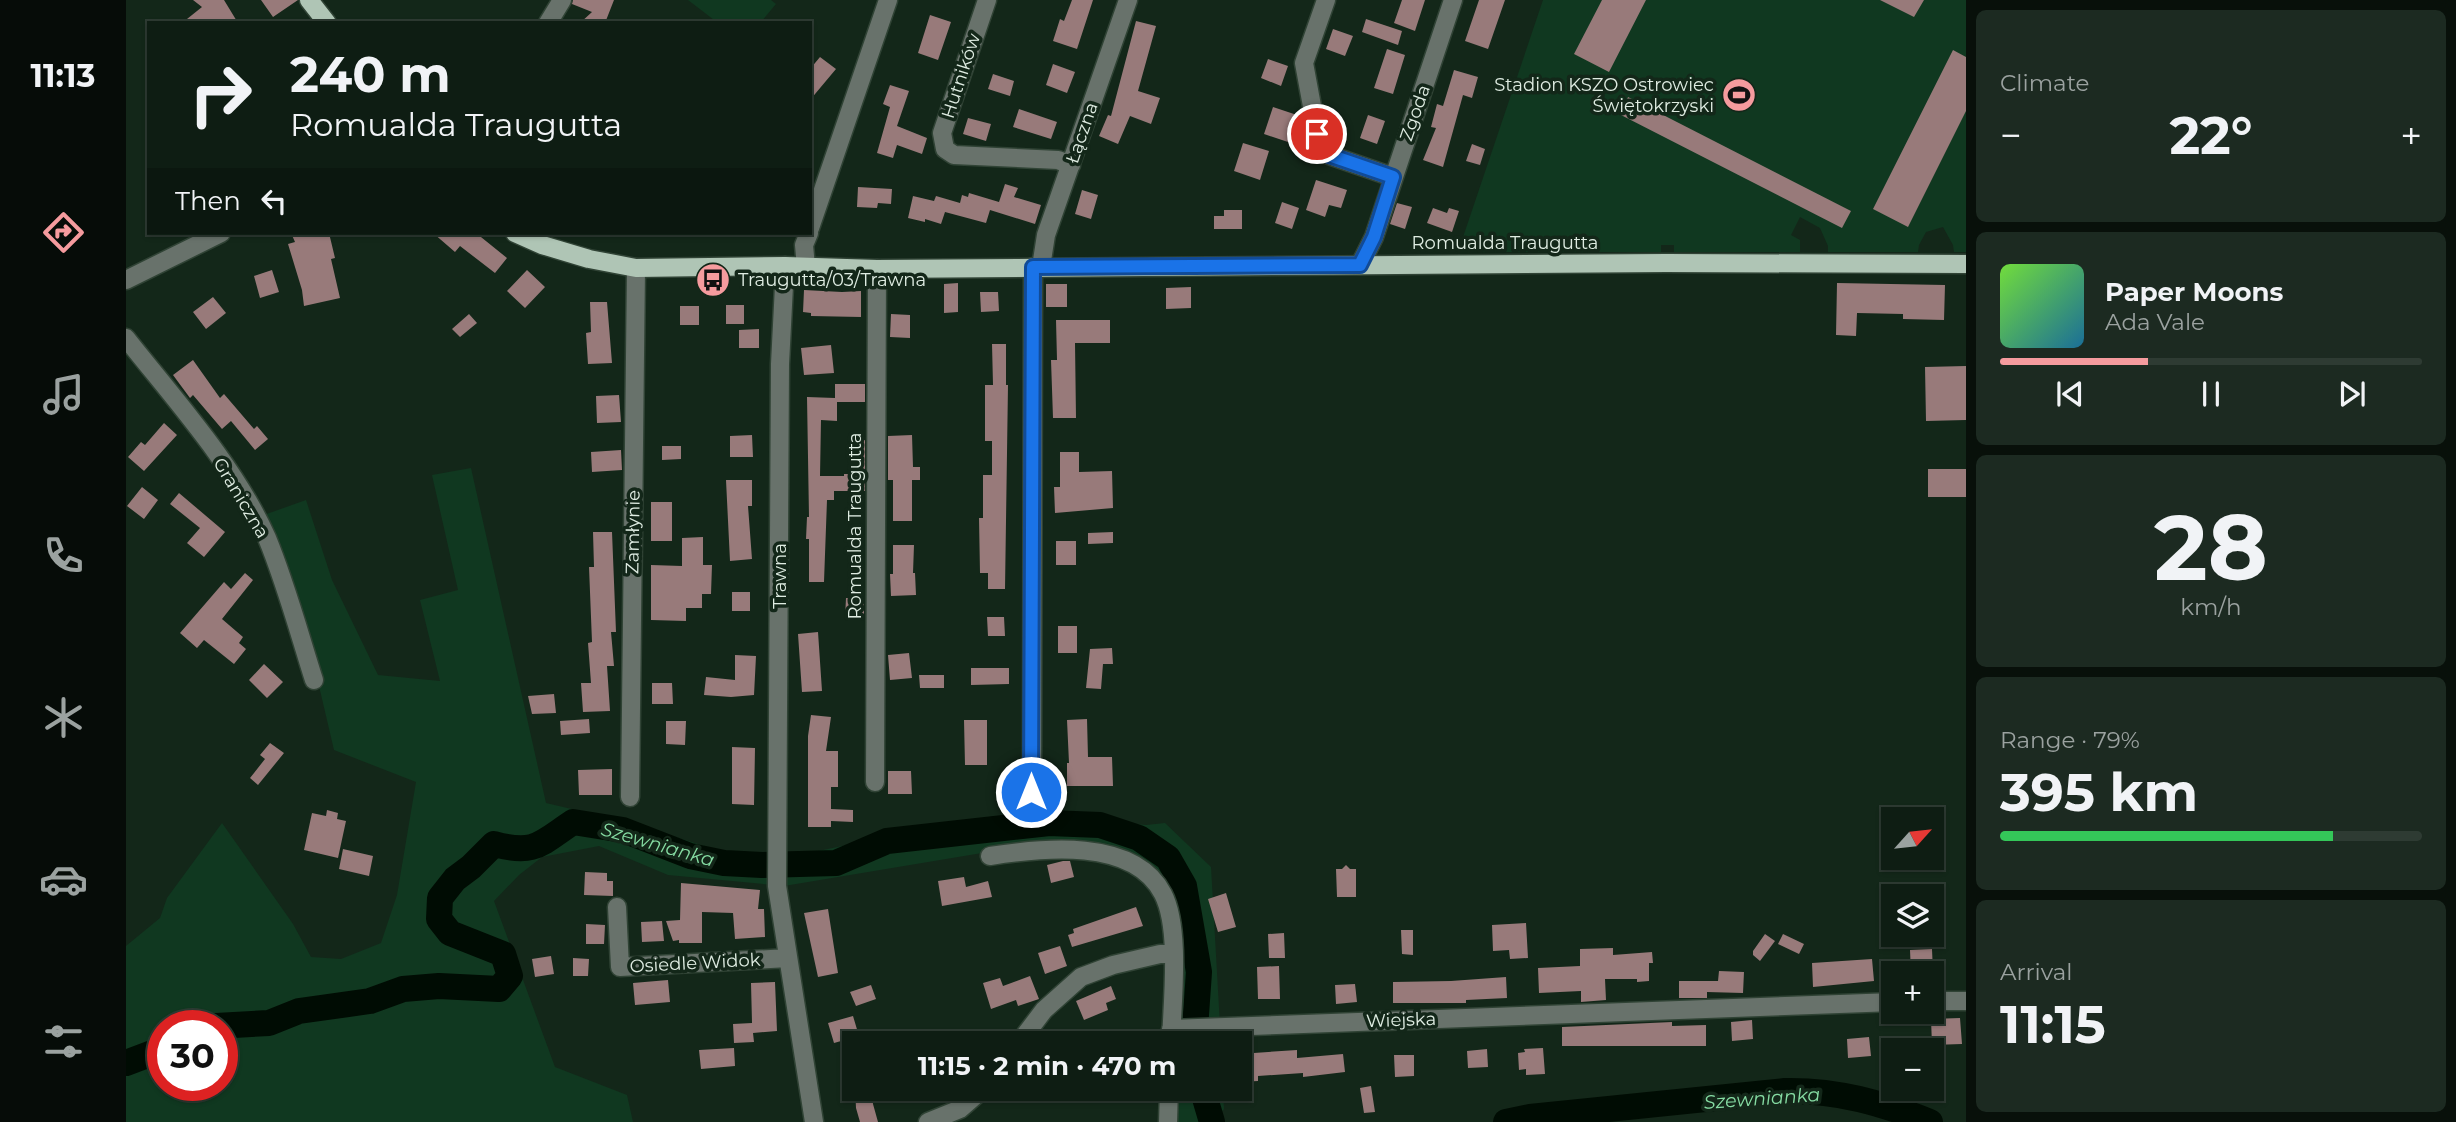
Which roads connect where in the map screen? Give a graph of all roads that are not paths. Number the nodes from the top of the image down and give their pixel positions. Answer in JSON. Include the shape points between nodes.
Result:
{"nodes":[{"id":1,"x":309,"y":0,"type":"edge"},
{"id":2,"x":562,"y":0,"type":"edge"},
{"id":3,"x":888,"y":0,"type":"edge"},
{"id":4,"x":987,"y":0,"type":"edge"},
{"id":5,"x":1128,"y":0,"type":"edge"},
{"id":6,"x":1326,"y":0,"type":"edge"},
{"id":7,"x":1453,"y":0,"type":"edge"},
{"id":8,"x":325,"y":21,"type":"edge"},
{"id":9,"x":549,"y":21,"type":"edge"},
{"id":10,"x":1071,"y":165,"type":"junction"},
{"id":11,"x":1393,"y":177,"type":"junction"},
{"id":12,"x":812,"y":221,"type":"edge"},
{"id":13,"x":217,"y":235,"type":"edge"},
{"id":14,"x":520,"y":235,"type":"edge"},
{"id":15,"x":807,"y":235,"type":"edge"},
{"id":16,"x":1966,"y":264,"type":"edge"},
{"id":17,"x":1360,"y":265,"type":"junction"},
{"id":18,"x":785,"y":266,"type":"junction"},
{"id":19,"x":806,"y":267,"type":"junction"},
{"id":20,"x":1037,"y":267,"type":"junction"},
{"id":21,"x":636,"y":268,"type":"junction"},
{"id":22,"x":877,"y":269,"type":"junction"},
{"id":23,"x":126,"y":280,"type":"edge"},
{"id":24,"x":126,"y":338,"type":"edge"},
{"id":25,"x":314,"y":680,"type":"dead end"},
{"id":26,"x":875,"y":782,"type":"dead end"},
{"id":27,"x":1031,"y":792,"type":"dead end"},
{"id":28,"x":630,"y":797,"type":"dead end"},
{"id":29,"x":990,"y":856,"type":"dead end"},
{"id":30,"x":776,"y":886,"type":"joint"},
{"id":31,"x":617,"y":907,"type":"dead end"},
{"id":32,"x":1173,"y":954,"type":"junction"},
{"id":33,"x":788,"y":958,"type":"junction"},
{"id":34,"x":1966,"y":1001,"type":"edge"},
{"id":35,"x":1944,"y":1002,"type":"edge"},
{"id":36,"x":1881,"y":1003,"type":"edge"},
{"id":37,"x":1028,"y":1031,"type":"edge"},
{"id":38,"x":1171,"y":1031,"type":"edge"},
{"id":39,"x":1201,"y":1031,"type":"edge"},
{"id":40,"x":969,"y":1101,"type":"edge"},
{"id":41,"x":1169,"y":1101,"type":"edge"},
{"id":42,"x":814,"y":1122,"type":"edge"},
{"id":43,"x":928,"y":1122,"type":"edge"},
{"id":44,"x":1168,"y":1122,"type":"edge"}],
"edges":[{"from":1,"to":8,"type":"main road"},
{"from":2,"to":9,"type":"street"},
{"from":3,"to":12,"type":"street"},
{"from":4,"to":10,"type":"street","name":"Hutników","via":[[942,133],[945,149],[954,155],[1058,160]]},
{"from":5,"to":10,"type":"street","name":"Łączna"},
{"from":6,"to":11,"type":"street","via":[[1304,63],[1317,134],[1329,155]]},
{"from":7,"to":11,"type":"street","name":"Zgoda"},
{"from":10,"to":20,"type":"street","name":"Łączna"},
{"from":11,"to":17,"type":"street","name":"Zgoda"},
{"from":13,"to":23,"type":"street"},
{"from":14,"to":21,"type":"main road","name":"Romualda Traugutta","via":[[589,259]]},
{"from":15,"to":19,"type":"street"},
{"from":16,"to":17,"type":"main road","name":"Romualda Traugutta"},
{"from":17,"to":20,"type":"main road","name":"Romualda Traugutta"},
{"from":18,"to":19,"type":"main road","name":"Romualda Traugutta"},
{"from":18,"to":21,"type":"main road","name":"Romualda Traugutta"},
{"from":18,"to":30,"type":"street","name":"Trawna","via":[[780,364]]},
{"from":19,"to":22,"type":"main road","name":"Romualda Traugutta"},
{"from":20,"to":22,"type":"main road","name":"Romualda Traugutta"},
{"from":20,"to":27,"type":"street","name":"Łączna"},
{"from":21,"to":28,"type":"street","name":"Zamłynie"},
{"from":22,"to":26,"type":"street","name":"Romualda Traugutta"},
{"from":24,"to":25,"type":"street","name":"Graniczna","via":[[202,433],[266,537]]},
{"from":29,"to":32,"type":"street","name":"Wiejska","via":[[1046,849],[1098,852],[1138,867],[1163,895]]},
{"from":30,"to":33,"type":"street","name":"Osiedle Widok"},
{"from":31,"to":33,"type":"street","name":"Osiedle Widok","via":[[620,967]]},
{"from":32,"to":37,"type":"street","via":[[1081,976]]},
{"from":32,"to":38,"type":"street","name":"Wiejska"},
{"from":33,"to":42,"type":"street","name":"Osiedle Widok"},
{"from":34,"to":35,"type":"street"},
{"from":36,"to":39,"type":"street","name":"Wiejska"},
{"from":40,"to":43,"type":"street"},
{"from":41,"to":44,"type":"street"}]}
